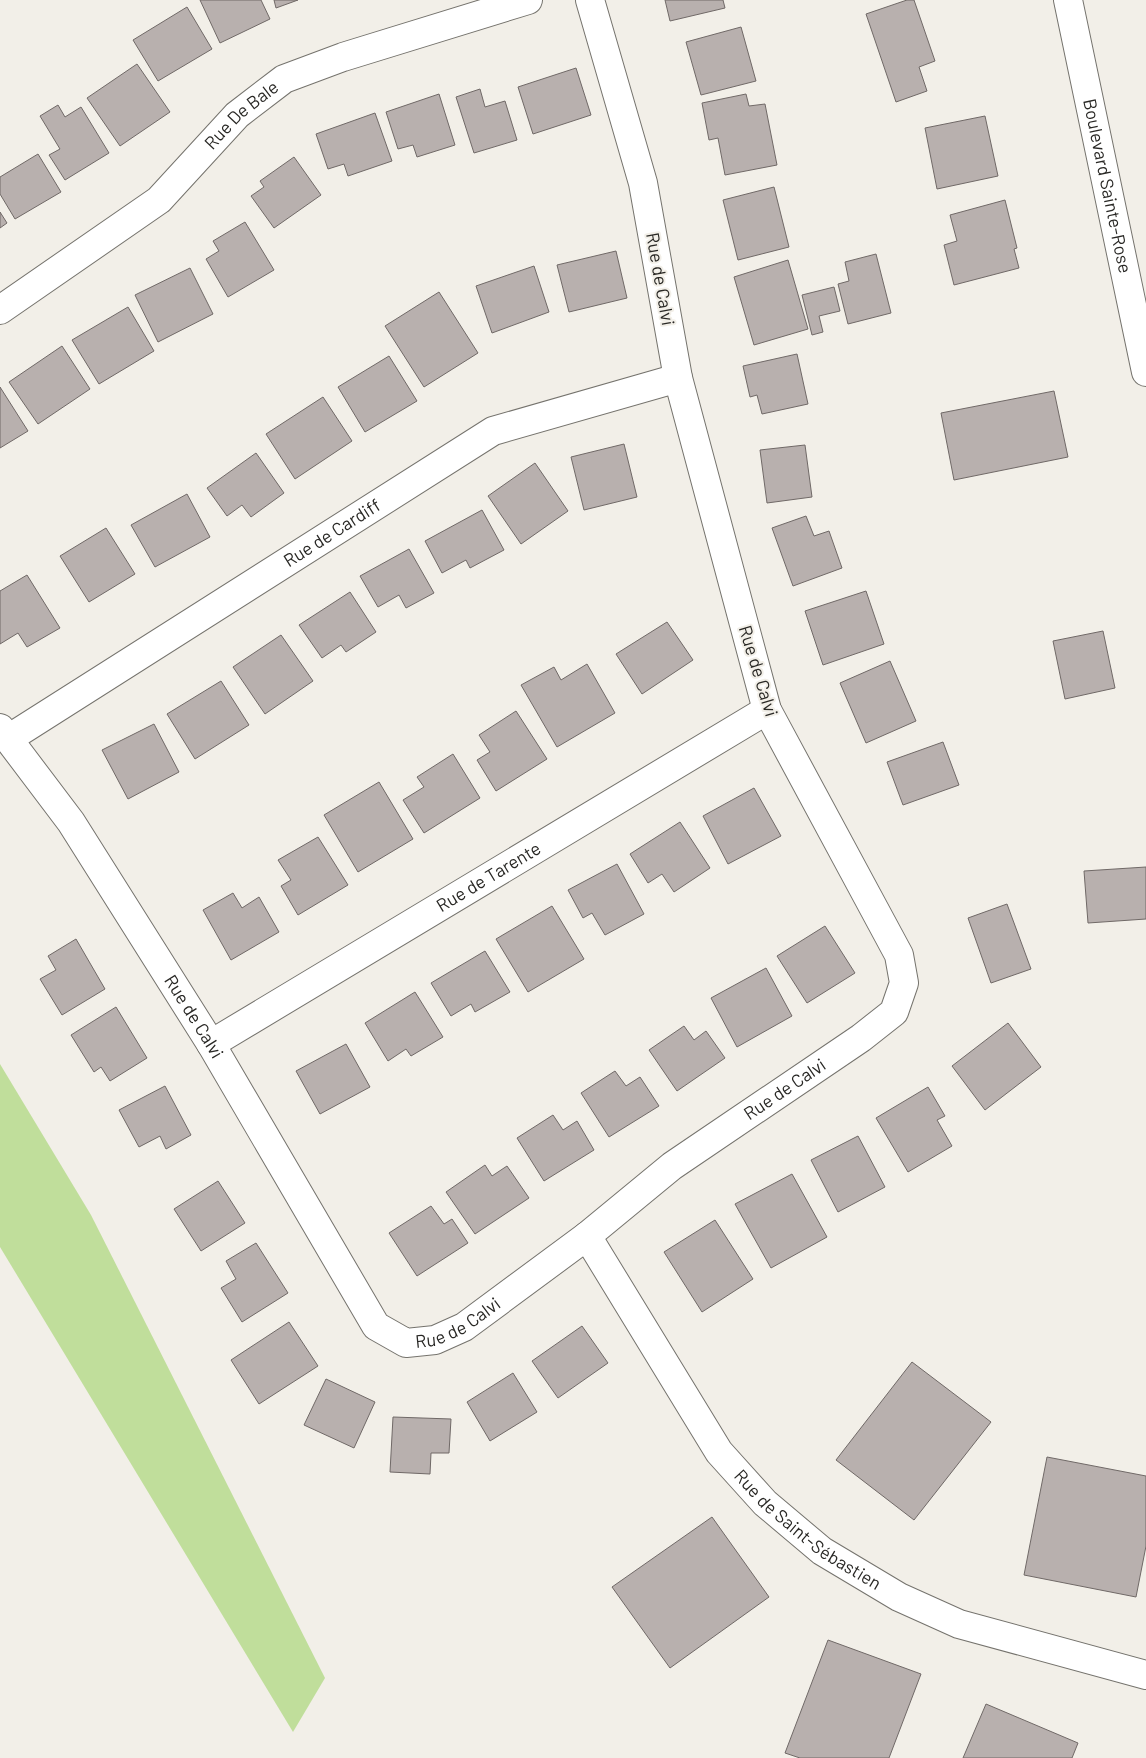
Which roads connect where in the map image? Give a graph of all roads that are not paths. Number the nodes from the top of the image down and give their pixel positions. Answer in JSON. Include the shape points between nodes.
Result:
{"nodes":[{"id":1,"x":528,"y":0,"type":"edge"},
{"id":2,"x":590,"y":0,"type":"edge"},
{"id":3,"x":1068,"y":0,"type":"edge"},
{"id":4,"x":0,"y":310,"type":"edge"},
{"id":5,"x":1146,"y":372,"type":"edge"},
{"id":6,"x":678,"y":378,"type":"junction"},
{"id":7,"x":767,"y":710,"type":"junction"},
{"id":8,"x":4,"y":733,"type":"edge"},
{"id":9,"x":211,"y":1044,"type":"junction"},
{"id":10,"x":587,"y":1236,"type":"junction"},
{"id":11,"x":1146,"y":1675,"type":"edge"}],
"edges":[{"from":1,"to":4,"type":"street","name":"Rue De Bale","via":[[343,56],[284,79],[237,115],[159,200]]},
{"from":2,"to":6,"type":"street","name":"Rue de Calvi","via":[[643,183]]},
{"from":3,"to":5,"type":"street","name":"Boulevard Sainte-Rose"},
{"from":6,"to":7,"type":"street","name":"Rue de Calvi"},
{"from":6,"to":8,"type":"street","name":"Rue de Cardiff","via":[[493,431]]},
{"from":7,"to":9,"type":"street","name":"Rue de Tarente"},
{"from":7,"to":10,"type":"street","name":"Rue de Calvi","via":[[899,955],[904,983],[894,1012],[861,1038],[672,1166]]},
{"from":8,"to":9,"type":"street","name":"Rue de Calvi","via":[[72,822]]},
{"from":9,"to":10,"type":"street","name":"Rue de Calvi","via":[[376,1326],[406,1343],[435,1340],[464,1328]]},
{"from":10,"to":11,"type":"street","name":"Rue de Saint-Sébastien","via":[[719,1452],[765,1503],[822,1551],[898,1597],[959,1624]]}]}
